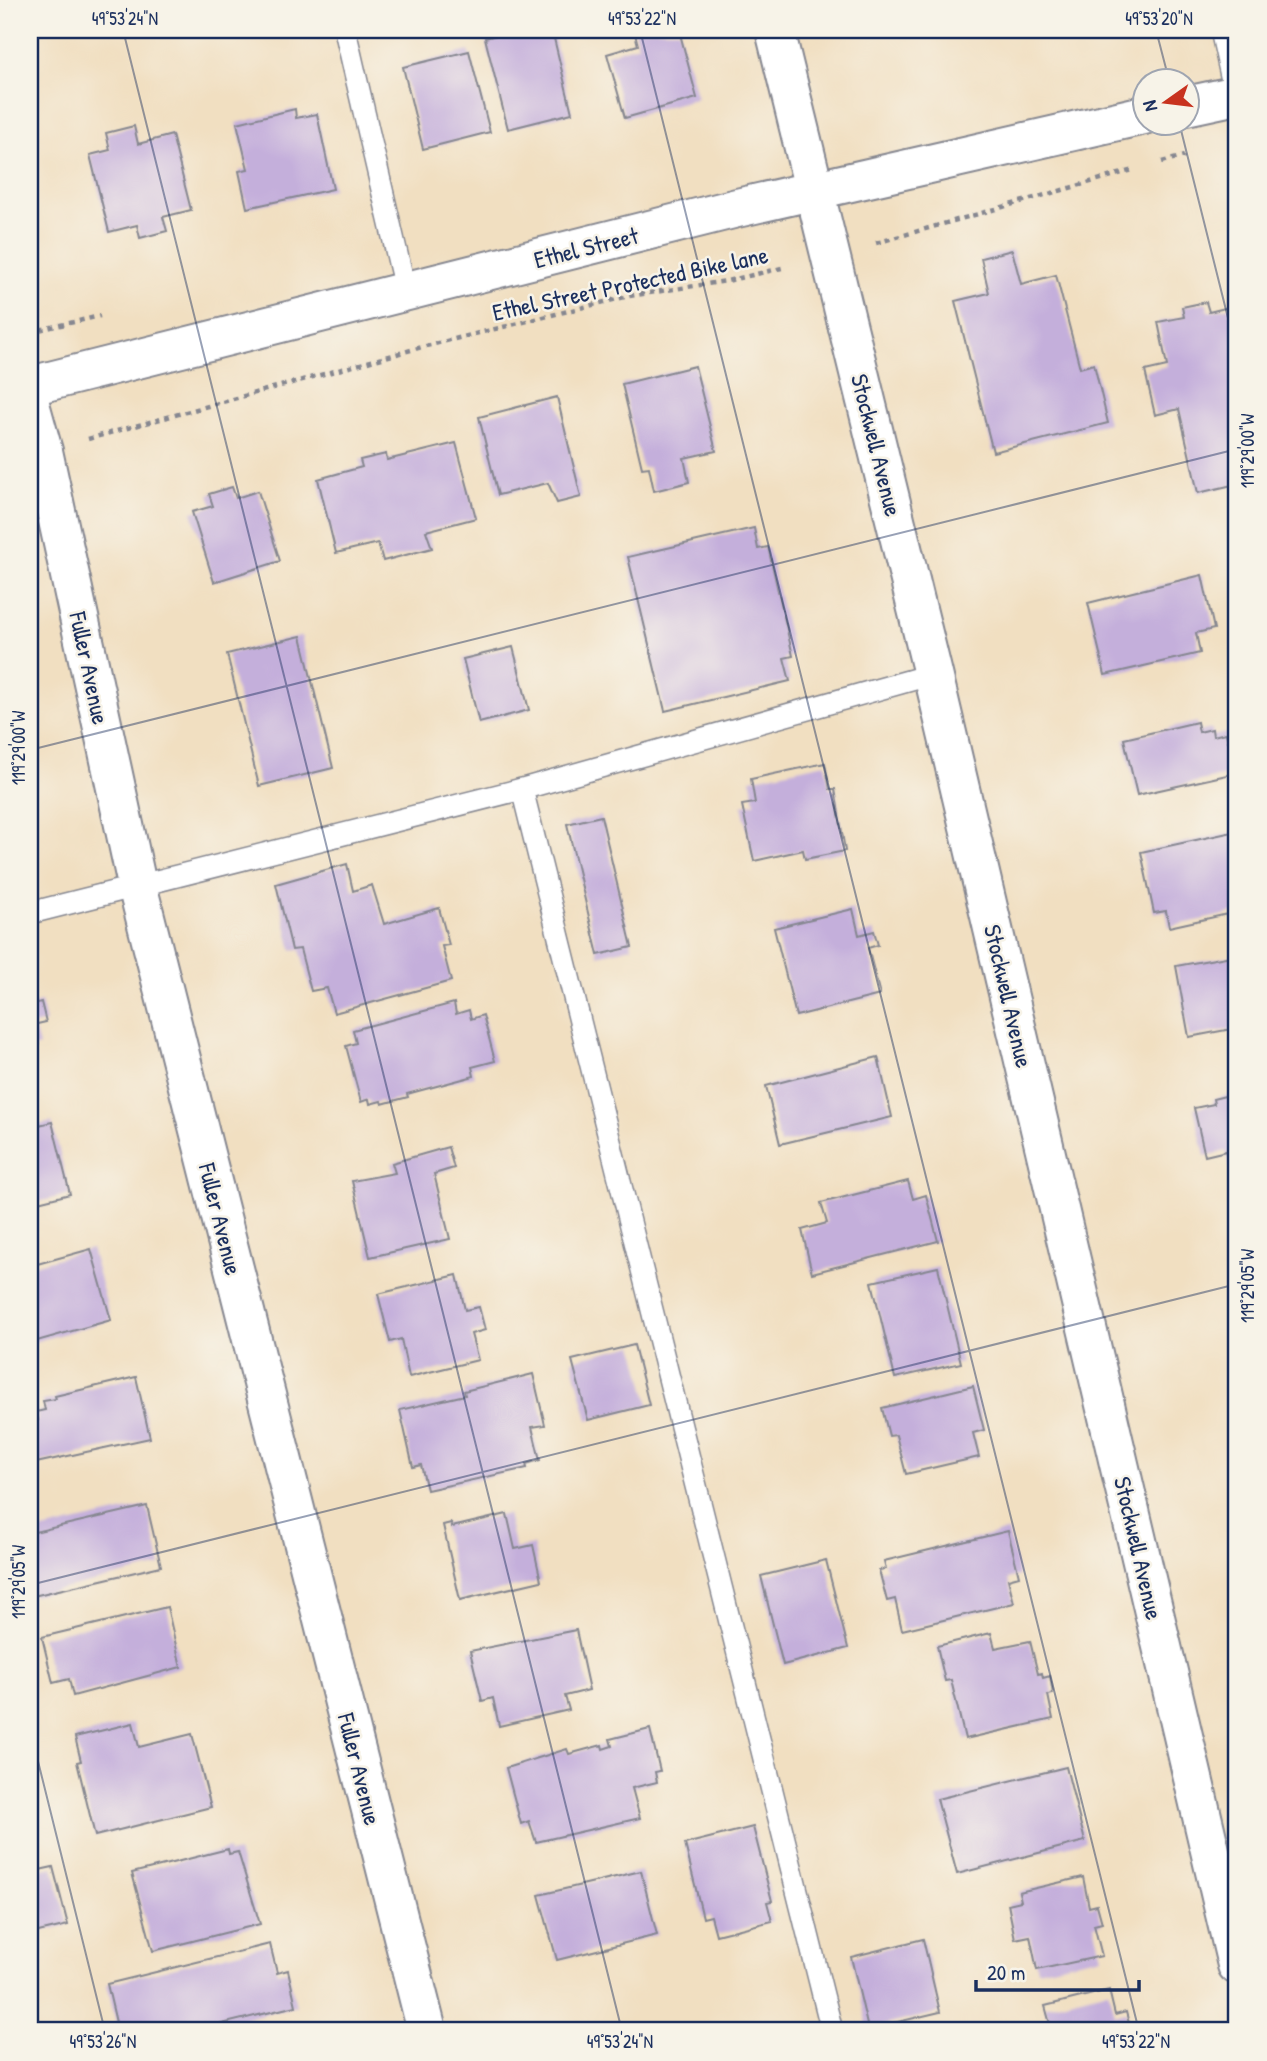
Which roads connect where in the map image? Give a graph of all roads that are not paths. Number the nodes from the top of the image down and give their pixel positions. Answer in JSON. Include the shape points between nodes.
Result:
{"nodes":[{"id":1,"x":345,"y":30,"type":"edge"},
{"id":2,"x":775,"y":30,"type":"edge"},
{"id":3,"x":1221,"y":30,"type":"edge"},
{"id":4,"x":1236,"y":98,"type":"edge"},
{"id":5,"x":1200,"y":104,"type":"edge"},
{"id":6,"x":1130,"y":119,"type":"edge"},
{"id":7,"x":814,"y":190,"type":"junction"},
{"id":8,"x":406,"y":293,"type":"junction"},
{"id":9,"x":30,"y":386,"type":"edge"},
{"id":10,"x":30,"y":404,"type":"edge"},
{"id":11,"x":933,"y":674,"type":"junction"},
{"id":12,"x":522,"y":789,"type":"junction"},
{"id":13,"x":137,"y":885,"type":"junction"},
{"id":14,"x":30,"y":913,"type":"edge"},
{"id":15,"x":1237,"y":1965,"type":"edge"},
{"id":16,"x":427,"y":2031,"type":"edge"},
{"id":17,"x":832,"y":2031,"type":"edge"}],
"edges":[{"from":1,"to":8,"type":"lane"},
{"from":2,"to":7,"type":"street","name":"Stockwell Avenue"},
{"from":3,"to":4,"type":"lane"},
{"from":4,"to":5,"type":"street"},
{"from":6,"to":7,"type":"street","name":"Ethel Street"},
{"from":7,"to":8,"type":"street","name":"Ethel Street"},
{"from":7,"to":11,"type":"street","name":"Stockwell Avenue"},
{"from":8,"to":9,"type":"street","name":"Ethel Street"},
{"from":10,"to":13,"type":"street","name":"Fuller Avenue"},
{"from":11,"to":12,"type":"lane"},
{"from":11,"to":15,"type":"street","name":"Stockwell Avenue"},
{"from":12,"to":13,"type":"lane"},
{"from":12,"to":17,"type":"lane"},
{"from":13,"to":14,"type":"lane"},
{"from":13,"to":16,"type":"street","name":"Fuller Avenue"}]}
